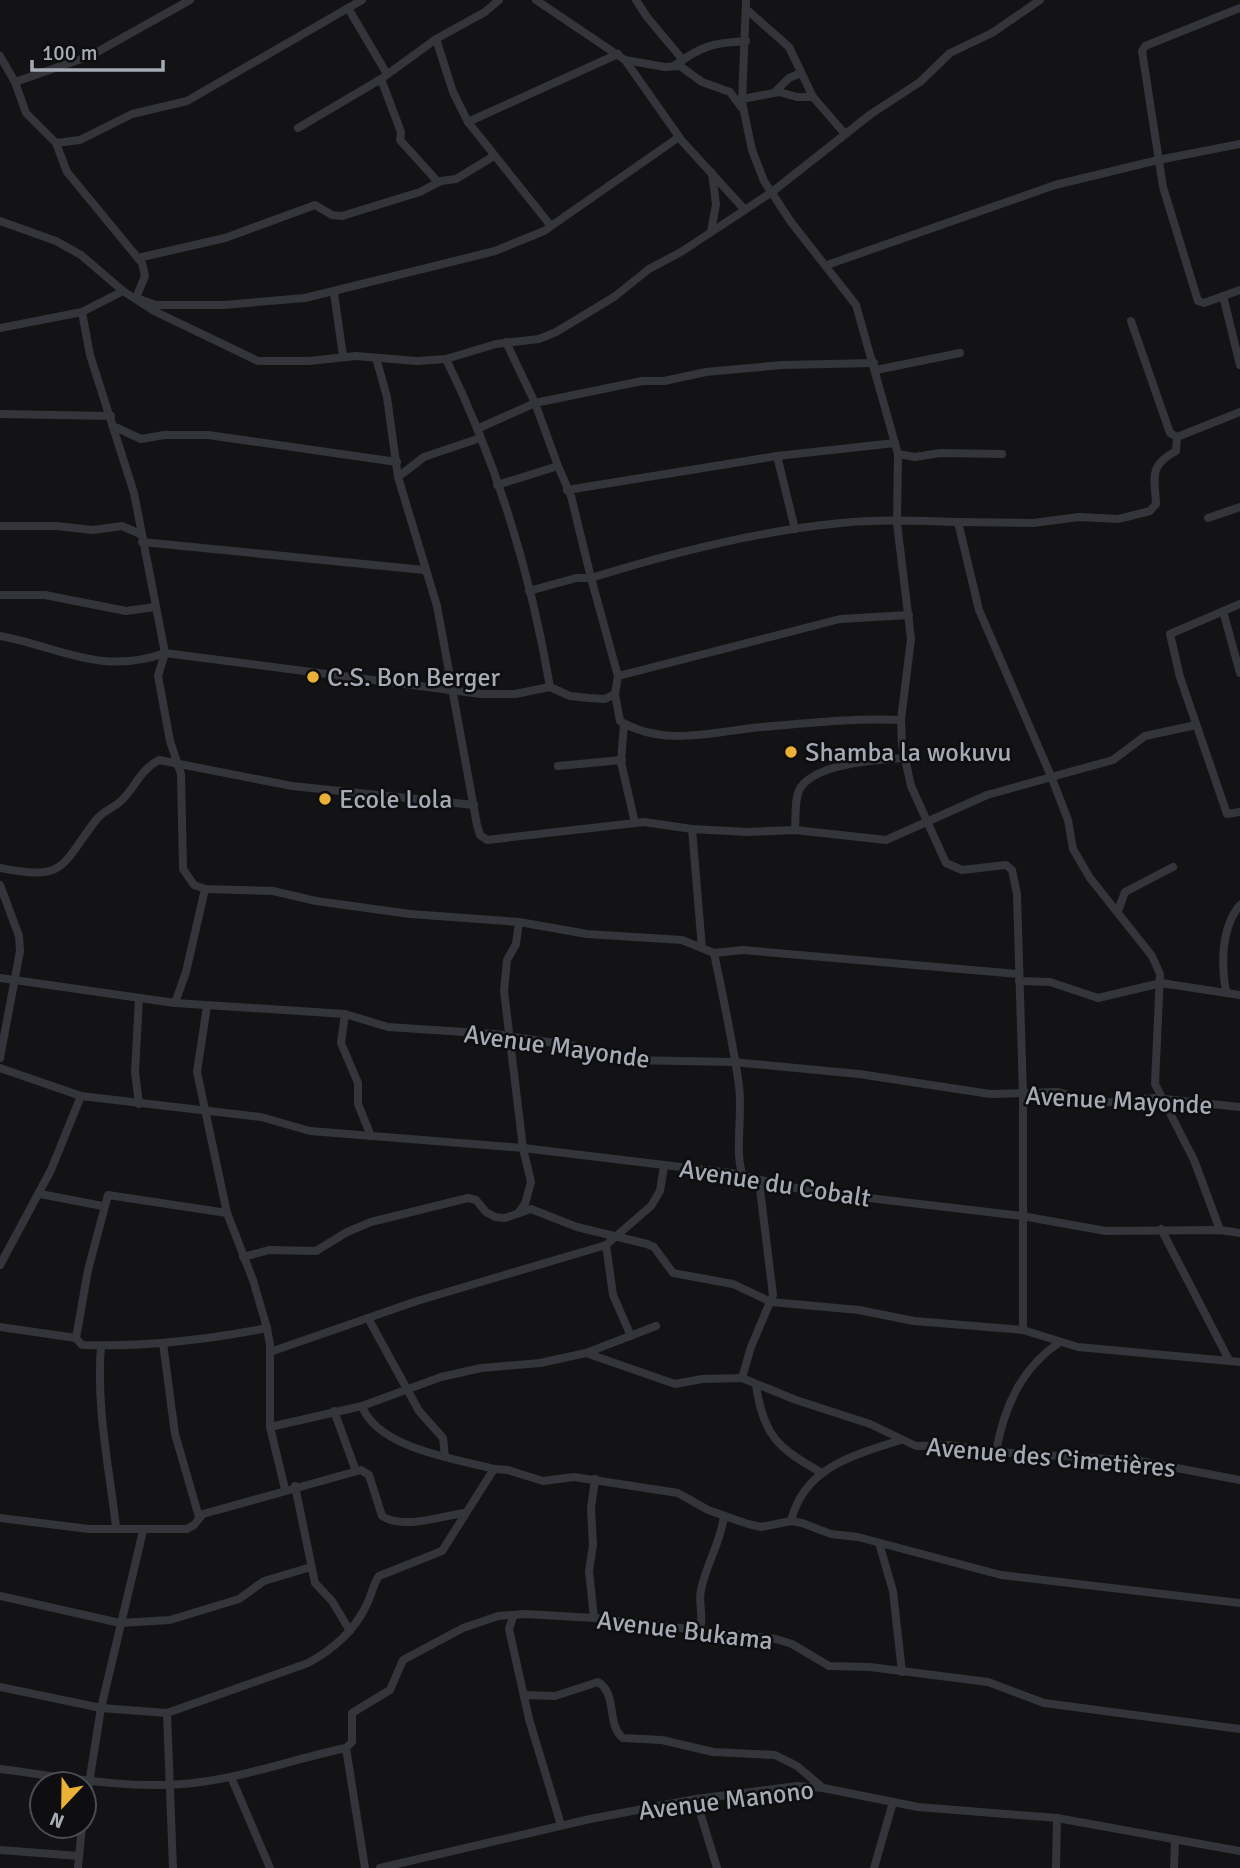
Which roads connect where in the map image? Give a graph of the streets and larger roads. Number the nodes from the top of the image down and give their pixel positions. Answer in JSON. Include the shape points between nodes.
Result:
{"nodes":[{"id":1,"x":190,"y":0,"type":"edge"},
{"id":2,"x":362,"y":0,"type":"edge"},
{"id":3,"x":499,"y":0,"type":"edge"},
{"id":4,"x":536,"y":0,"type":"edge"},
{"id":5,"x":636,"y":0,"type":"edge"},
{"id":6,"x":1040,"y":0,"type":"edge"},
{"id":7,"x":746,"y":4,"type":"edge"},
{"id":8,"x":348,"y":8,"type":"junction"},
{"id":9,"x":1240,"y":8,"type":"edge"},
{"id":10,"x":436,"y":39,"type":"junction"},
{"id":11,"x":746,"y":41,"type":"junction"},
{"id":12,"x":0,"y":56,"type":"edge"},
{"id":13,"x":621,"y":57,"type":"junction"},
{"id":14,"x":683,"y":60,"type":"junction"},
{"id":15,"x":674,"y":66,"type":"junction"},
{"id":16,"x":801,"y":73,"type":"junction"},
{"id":17,"x":384,"y":77,"type":"junction"},
{"id":18,"x":15,"y":82,"type":"junction"},
{"id":19,"x":774,"y":93,"type":"junction"},
{"id":20,"x":813,"y":97,"type":"junction"},
{"id":21,"x":742,"y":99,"type":"junction"},
{"id":22,"x":742,"y":110,"type":"junction"},
{"id":23,"x":468,"y":122,"type":"junction"},
{"id":24,"x":298,"y":128,"type":"dead end"},
{"id":25,"x":845,"y":134,"type":"junction"},
{"id":26,"x":679,"y":137,"type":"junction"},
{"id":27,"x":56,"y":143,"type":"junction"},
{"id":28,"x":1240,"y":145,"type":"edge"},
{"id":29,"x":494,"y":156,"type":"junction"},
{"id":30,"x":1158,"y":160,"type":"junction"},
{"id":31,"x":712,"y":173,"type":"junction"},
{"id":32,"x":438,"y":182,"type":"junction"},
{"id":33,"x":772,"y":192,"type":"junction"},
{"id":34,"x":745,"y":210,"type":"junction"},
{"id":35,"x":0,"y":221,"type":"edge"},
{"id":36,"x":551,"y":226,"type":"junction"},
{"id":37,"x":711,"y":232,"type":"junction"},
{"id":38,"x":155,"y":254,"type":"junction"},
{"id":39,"x":138,"y":258,"type":"junction"},
{"id":40,"x":827,"y":265,"type":"junction"},
{"id":41,"x":145,"y":272,"type":"junction"},
{"id":42,"x":1240,"y":290,"type":"edge"},
{"id":43,"x":123,"y":291,"type":"junction"},
{"id":44,"x":334,"y":293,"type":"junction"},
{"id":45,"x":1223,"y":296,"type":"junction"},
{"id":46,"x":136,"y":298,"type":"junction"},
{"id":47,"x":82,"y":312,"type":"junction"},
{"id":48,"x":1131,"y":321,"type":"dead end"},
{"id":49,"x":0,"y":328,"type":"edge"},
{"id":50,"x":506,"y":342,"type":"junction"},
{"id":51,"x":960,"y":353,"type":"dead end"},
{"id":52,"x":343,"y":356,"type":"junction"},
{"id":53,"x":376,"y":358,"type":"junction"},
{"id":54,"x":446,"y":359,"type":"junction"},
{"id":55,"x":1240,"y":365,"type":"edge"},
{"id":56,"x":875,"y":366,"type":"junction"},
{"id":57,"x":535,"y":403,"type":"junction"},
{"id":58,"x":1240,"y":412,"type":"edge"},
{"id":59,"x":0,"y":414,"type":"edge"},
{"id":60,"x":111,"y":416,"type":"junction"},
{"id":61,"x":115,"y":427,"type":"junction"},
{"id":62,"x":479,"y":433,"type":"junction"},
{"id":63,"x":1177,"y":438,"type":"junction"},
{"id":64,"x":895,"y":443,"type":"junction"},
{"id":65,"x":898,"y":454,"type":"junction"},
{"id":66,"x":1002,"y":454,"type":"dead end"},
{"id":67,"x":776,"y":456,"type":"junction"},
{"id":68,"x":397,"y":462,"type":"junction"},
{"id":69,"x":558,"y":466,"type":"junction"},
{"id":70,"x":398,"y":477,"type":"junction"},
{"id":71,"x":497,"y":485,"type":"junction"},
{"id":72,"x":568,"y":490,"type":"junction"},
{"id":73,"x":1240,"y":507,"type":"edge"},
{"id":74,"x":1208,"y":518,"type":"dead end"},
{"id":75,"x":958,"y":522,"type":"junction"},
{"id":76,"x":897,"y":523,"type":"junction"},
{"id":77,"x":0,"y":526,"type":"edge"},
{"id":78,"x":795,"y":529,"type":"junction"},
{"id":79,"x":141,"y":538,"type":"junction"},
{"id":80,"x":425,"y":570,"type":"junction"},
{"id":81,"x":591,"y":578,"type":"junction"},
{"id":82,"x":529,"y":591,"type":"junction"},
{"id":83,"x":0,"y":595,"type":"edge"},
{"id":84,"x":1240,"y":604,"type":"edge"},
{"id":85,"x":155,"y":607,"type":"junction"},
{"id":86,"x":1223,"y":611,"type":"junction"},
{"id":87,"x":909,"y":615,"type":"junction"},
{"id":88,"x":0,"y":636,"type":"edge"},
{"id":89,"x":164,"y":653,"type":"junction"},
{"id":90,"x":1240,"y":673,"type":"edge"},
{"id":91,"x":618,"y":676,"type":"junction"},
{"id":92,"x":550,"y":687,"type":"junction"},
{"id":93,"x":452,"y":690,"type":"junction"},
{"id":94,"x":615,"y":694,"type":"junction"},
{"id":95,"x":901,"y":720,"type":"junction"},
{"id":96,"x":624,"y":724,"type":"junction"},
{"id":97,"x":1196,"y":724,"type":"junction"},
{"id":98,"x":905,"y":758,"type":"junction"},
{"id":99,"x":622,"y":760,"type":"junction"},
{"id":100,"x":177,"y":764,"type":"junction"},
{"id":101,"x":558,"y":765,"type":"dead end"},
{"id":102,"x":1051,"y":776,"type":"junction"},
{"id":103,"x":474,"y":805,"type":"junction"},
{"id":104,"x":1240,"y":812,"type":"edge"},
{"id":105,"x":635,"y":823,"type":"junction"},
{"id":106,"x":926,"y":824,"type":"junction"},
{"id":107,"x":692,"y":829,"type":"junction"},
{"id":108,"x":795,"y":830,"type":"junction"},
{"id":109,"x":1173,"y":867,"type":"dead end"},
{"id":110,"x":0,"y":868,"type":"edge"},
{"id":111,"x":0,"y":885,"type":"edge"},
{"id":112,"x":205,"y":889,"type":"junction"},
{"id":113,"x":1240,"y":905,"type":"edge"},
{"id":114,"x":1118,"y":911,"type":"junction"},
{"id":115,"x":519,"y":922,"type":"junction"},
{"id":116,"x":702,"y":948,"type":"junction"},
{"id":117,"x":714,"y":953,"type":"junction"},
{"id":118,"x":1019,"y":977,"type":"junction"},
{"id":119,"x":0,"y":978,"type":"edge"},
{"id":120,"x":15,"y":980,"type":"junction"},
{"id":121,"x":1161,"y":983,"type":"junction"},
{"id":122,"x":1226,"y":992,"type":"junction"},
{"id":123,"x":1240,"y":995,"type":"edge"},
{"id":124,"x":139,"y":998,"type":"junction"},
{"id":125,"x":175,"y":1003,"type":"junction"},
{"id":126,"x":206,"y":1006,"type":"junction"},
{"id":127,"x":345,"y":1014,"type":"junction"},
{"id":128,"x":512,"y":1037,"type":"junction"},
{"id":129,"x":0,"y":1058,"type":"edge"},
{"id":130,"x":733,"y":1062,"type":"junction"},
{"id":131,"x":0,"y":1068,"type":"edge"},
{"id":132,"x":1023,"y":1095,"type":"junction"},
{"id":133,"x":81,"y":1096,"type":"junction"},
{"id":134,"x":1164,"y":1099,"type":"junction"},
{"id":135,"x":139,"y":1104,"type":"junction"},
{"id":136,"x":1240,"y":1107,"type":"edge"},
{"id":137,"x":207,"y":1110,"type":"junction"},
{"id":138,"x":371,"y":1136,"type":"junction"},
{"id":139,"x":523,"y":1148,"type":"junction"},
{"id":140,"x":664,"y":1166,"type":"junction"},
{"id":141,"x":743,"y":1176,"type":"junction"},
{"id":142,"x":759,"y":1181,"type":"junction"},
{"id":143,"x":40,"y":1194,"type":"junction"},
{"id":144,"x":103,"y":1206,"type":"junction"},
{"id":145,"x":227,"y":1213,"type":"junction"},
{"id":146,"x":517,"y":1214,"type":"junction"},
{"id":147,"x":1022,"y":1216,"type":"junction"},
{"id":148,"x":1161,"y":1229,"type":"junction"},
{"id":149,"x":1220,"y":1230,"type":"junction"},
{"id":150,"x":1240,"y":1233,"type":"edge"},
{"id":151,"x":618,"y":1236,"type":"junction"},
{"id":152,"x":606,"y":1245,"type":"junction"},
{"id":153,"x":243,"y":1257,"type":"junction"},
{"id":154,"x":0,"y":1265,"type":"edge"},
{"id":155,"x":771,"y":1302,"type":"junction"},
{"id":156,"x":368,"y":1318,"type":"junction"},
{"id":157,"x":656,"y":1326,"type":"dead end"},
{"id":158,"x":0,"y":1327,"type":"edge"},
{"id":159,"x":267,"y":1328,"type":"junction"},
{"id":160,"x":1023,"y":1330,"type":"junction"},
{"id":161,"x":631,"y":1336,"type":"junction"},
{"id":162,"x":76,"y":1338,"type":"junction"},
{"id":163,"x":1060,"y":1342,"type":"junction"},
{"id":164,"x":163,"y":1343,"type":"junction"},
{"id":165,"x":101,"y":1346,"type":"junction"},
{"id":166,"x":270,"y":1352,"type":"junction"},
{"id":167,"x":586,"y":1353,"type":"junction"},
{"id":168,"x":1228,"y":1360,"type":"junction"},
{"id":169,"x":1240,"y":1362,"type":"edge"},
{"id":170,"x":742,"y":1378,"type":"junction"},
{"id":171,"x":756,"y":1385,"type":"junction"},
{"id":172,"x":406,"y":1389,"type":"junction"},
{"id":173,"x":362,"y":1406,"type":"junction"},
{"id":174,"x":334,"y":1411,"type":"junction"},
{"id":175,"x":270,"y":1427,"type":"junction"},
{"id":176,"x":901,"y":1440,"type":"junction"},
{"id":177,"x":996,"y":1452,"type":"junction"},
{"id":178,"x":445,"y":1457,"type":"junction"},
{"id":179,"x":494,"y":1469,"type":"junction"},
{"id":180,"x":356,"y":1471,"type":"junction"},
{"id":181,"x":822,"y":1473,"type":"junction"},
{"id":182,"x":595,"y":1479,"type":"junction"},
{"id":183,"x":1240,"y":1480,"type":"edge"},
{"id":184,"x":295,"y":1486,"type":"junction"},
{"id":185,"x":285,"y":1489,"type":"junction"},
{"id":186,"x":465,"y":1513,"type":"junction"},
{"id":187,"x":724,"y":1516,"type":"junction"},
{"id":188,"x":199,"y":1517,"type":"junction"},
{"id":189,"x":0,"y":1518,"type":"edge"},
{"id":190,"x":791,"y":1521,"type":"junction"},
{"id":191,"x":116,"y":1527,"type":"junction"},
{"id":192,"x":143,"y":1531,"type":"junction"},
{"id":193,"x":879,"y":1543,"type":"junction"},
{"id":194,"x":311,"y":1567,"type":"junction"},
{"id":195,"x":0,"y":1596,"type":"edge"},
{"id":196,"x":1240,"y":1603,"type":"edge"},
{"id":197,"x":513,"y":1617,"type":"junction"},
{"id":198,"x":594,"y":1618,"type":"junction"},
{"id":199,"x":120,"y":1623,"type":"junction"},
{"id":200,"x":699,"y":1629,"type":"junction"},
{"id":201,"x":349,"y":1631,"type":"junction"},
{"id":202,"x":902,"y":1672,"type":"junction"},
{"id":203,"x":0,"y":1687,"type":"edge"},
{"id":204,"x":524,"y":1696,"type":"junction"},
{"id":205,"x":101,"y":1708,"type":"junction"},
{"id":206,"x":167,"y":1713,"type":"junction"},
{"id":207,"x":1240,"y":1729,"type":"edge"},
{"id":208,"x":346,"y":1748,"type":"junction"},
{"id":209,"x":0,"y":1769,"type":"edge"},
{"id":210,"x":92,"y":1770,"type":"edge"},
{"id":211,"x":28,"y":1772,"type":"edge"},
{"id":212,"x":231,"y":1777,"type":"junction"},
{"id":213,"x":98,"y":1779,"type":"edge"},
{"id":214,"x":170,"y":1784,"type":"junction"},
{"id":215,"x":823,"y":1788,"type":"junction"},
{"id":216,"x":696,"y":1799,"type":"junction"},
{"id":217,"x":893,"y":1802,"type":"junction"},
{"id":218,"x":1058,"y":1818,"type":"junction"},
{"id":219,"x":561,"y":1825,"type":"junction"},
{"id":220,"x":81,"y":1840,"type":"edge"},
{"id":221,"x":1175,"y":1842,"type":"junction"},
{"id":222,"x":0,"y":1850,"type":"edge"},
{"id":223,"x":1240,"y":1851,"type":"edge"},
{"id":224,"x":79,"y":1856,"type":"junction"},
{"id":225,"x":427,"y":1858,"type":"junction"},
{"id":226,"x":78,"y":1868,"type":"edge"},
{"id":227,"x":173,"y":1868,"type":"edge"},
{"id":228,"x":270,"y":1868,"type":"edge"},
{"id":229,"x":365,"y":1868,"type":"edge"},
{"id":230,"x":380,"y":1868,"type":"edge"},
{"id":231,"x":429,"y":1868,"type":"edge"},
{"id":232,"x":717,"y":1868,"type":"edge"},
{"id":233,"x":874,"y":1868,"type":"edge"},
{"id":234,"x":1056,"y":1868,"type":"edge"},
{"id":235,"x":1174,"y":1868,"type":"edge"}],
"edges":[{"from":1,"to":18,"type":"street","via":[[90,56]]},
{"from":2,"to":8,"type":"street"},
{"from":3,"to":10,"type":"street"},
{"from":4,"to":13,"type":"street"},
{"from":5,"to":14,"type":"street"},
{"from":6,"to":25,"type":"street","via":[[992,33],[950,53],[920,82]]},
{"from":7,"to":11,"type":"street"},
{"from":7,"to":16,"type":"street","via":[[789,47]]},
{"from":8,"to":17,"type":"street"},
{"from":8,"to":27,"type":"street","via":[[187,101],[132,114],[80,140]]},
{"from":9,"to":30,"type":"street","via":[[1143,48]]},
{"from":10,"to":17,"type":"street"},
{"from":10,"to":23,"type":"street"},
{"from":11,"to":14,"type":"street","via":[[710,44]]},
{"from":11,"to":21,"type":"street"},
{"from":12,"to":18,"type":"street"},
{"from":13,"to":15,"type":"street"},
{"from":13,"to":23,"type":"street"},
{"from":13,"to":26,"type":"street"},
{"from":14,"to":15,"type":"street"},
{"from":15,"to":22,"type":"street","via":[[730,92]]},
{"from":16,"to":19,"type":"street"},
{"from":16,"to":20,"type":"street"},
{"from":17,"to":24,"type":"street"},
{"from":17,"to":32,"type":"street","via":[[400,140]]},
{"from":18,"to":27,"type":"street","via":[[26,113]]},
{"from":19,"to":20,"type":"street"},
{"from":19,"to":21,"type":"street"},
{"from":20,"to":25,"type":"street"},
{"from":21,"to":22,"type":"street"},
{"from":22,"to":33,"type":"street","via":[[760,171]]},
{"from":23,"to":29,"type":"street"},
{"from":25,"to":33,"type":"street"},
{"from":26,"to":31,"type":"street"},
{"from":26,"to":36,"type":"street"},
{"from":27,"to":39,"type":"street","via":[[67,172]]},
{"from":28,"to":30,"type":"street"},
{"from":29,"to":32,"type":"street","via":[[456,179]]},
{"from":29,"to":36,"type":"street"},
{"from":30,"to":40,"type":"street","via":[[1055,185]]},
{"from":30,"to":45,"type":"street","via":[[1198,301]]},
{"from":31,"to":34,"type":"street"},
{"from":31,"to":37,"type":"street","via":[[716,204]]},
{"from":32,"to":38,"type":"street","via":[[342,216],[315,205],[225,238]]},
{"from":33,"to":34,"type":"street"},
{"from":33,"to":40,"type":"street"},
{"from":34,"to":37,"type":"street"},
{"from":35,"to":43,"type":"street","via":[[74,250]]},
{"from":36,"to":44,"type":"street","via":[[526,241],[495,251]]},
{"from":37,"to":50,"type":"street","via":[[556,332],[539,339]]},
{"from":38,"to":39,"type":"street"},
{"from":38,"to":41,"type":"street"},
{"from":39,"to":41,"type":"street"},
{"from":40,"to":56,"type":"street","via":[[856,305]]},
{"from":41,"to":46,"type":"street"},
{"from":42,"to":45,"type":"street"},
{"from":43,"to":46,"type":"street"},
{"from":43,"to":47,"type":"street"},
{"from":44,"to":46,"type":"street","via":[[223,305],[156,305]]},
{"from":44,"to":52,"type":"street"},
{"from":45,"to":55,"type":"street"},
{"from":46,"to":52,"type":"street","via":[[258,361]]},
{"from":47,"to":49,"type":"street"},
{"from":47,"to":60,"type":"street","via":[[90,355]]},
{"from":48,"to":63,"type":"street","via":[[1170,433]]},
{"from":50,"to":54,"type":"street"},
{"from":50,"to":57,"type":"street"},
{"from":51,"to":56,"type":"street"},
{"from":52,"to":53,"type":"street"},
{"from":53,"to":54,"type":"street"},
{"from":53,"to":68,"type":"street"},
{"from":54,"to":62,"type":"street"},
{"from":56,"to":57,"type":"street","via":[[782,365],[706,372]]},
{"from":56,"to":64,"type":"street"},
{"from":57,"to":62,"type":"street"},
{"from":57,"to":69,"type":"street"},
{"from":58,"to":63,"type":"street"},
{"from":59,"to":60,"type":"street"},
{"from":60,"to":61,"type":"street"},
{"from":61,"to":68,"type":"street","via":[[141,439],[208,435]]},
{"from":61,"to":79,"type":"street"},
{"from":62,"to":70,"type":"street","via":[[424,457]]},
{"from":62,"to":71,"type":"street"},
{"from":63,"to":75,"type":"street","via":[[1176,451],[1154,470],[1156,505],[1150,512],[1118,519]]},
{"from":64,"to":65,"type":"street"},
{"from":64,"to":67,"type":"street"},
{"from":65,"to":66,"type":"street"},
{"from":65,"to":76,"type":"street"},
{"from":67,"to":72,"type":"street"},
{"from":67,"to":78,"type":"street"},
{"from":68,"to":70,"type":"street"},
{"from":69,"to":71,"type":"street"},
{"from":69,"to":72,"type":"street"},
{"from":70,"to":80,"type":"street"},
{"from":71,"to":82,"type":"street"},
{"from":72,"to":81,"type":"street"},
{"from":73,"to":74,"type":"street"},
{"from":75,"to":76,"type":"street"},
{"from":75,"to":102,"type":"street","via":[[979,610]]},
{"from":76,"to":78,"type":"street"},
{"from":76,"to":87,"type":"street"},
{"from":77,"to":79,"type":"street","via":[[93,530],[115,526]]},
{"from":78,"to":81,"type":"street"},
{"from":79,"to":80,"type":"street"},
{"from":79,"to":85,"type":"street"},
{"from":80,"to":93,"type":"street","via":[[437,606]]},
{"from":81,"to":82,"type":"street"},
{"from":81,"to":91,"type":"street"},
{"from":82,"to":92,"type":"street"},
{"from":83,"to":85,"type":"street","via":[[45,595],[126,611]]},
{"from":84,"to":86,"type":"street"},
{"from":85,"to":89,"type":"street"},
{"from":86,"to":90,"type":"street"},
{"from":86,"to":97,"type":"street","via":[[1170,634]]},
{"from":87,"to":91,"type":"street","via":[[840,619]]},
{"from":87,"to":95,"type":"street"},
{"from":88,"to":89,"type":"street","via":[[82,660],[110,662]]},
{"from":89,"to":93,"type":"street"},
{"from":89,"to":100,"type":"street","via":[[158,676]]},
{"from":91,"to":94,"type":"street"},
{"from":92,"to":93,"type":"street","via":[[515,694]]},
{"from":92,"to":94,"type":"street","via":[[570,696],[605,699]]},
{"from":93,"to":103,"type":"street"},
{"from":94,"to":96,"type":"street"},
{"from":95,"to":96,"type":"street","via":[[826,721],[679,737]]},
{"from":95,"to":98,"type":"street"},
{"from":96,"to":99,"type":"street"},
{"from":97,"to":102,"type":"street","via":[[1145,736],[1113,760]]},
{"from":97,"to":104,"type":"street","via":[[1227,814]]},
{"from":98,"to":106,"type":"street"},
{"from":98,"to":108,"type":"street","via":[[845,764],[806,782],[799,790]]},
{"from":99,"to":101,"type":"street"},
{"from":99,"to":105,"type":"street"},
{"from":100,"to":103,"type":"street","via":[[292,786]]},
{"from":100,"to":110,"type":"street","via":[[159,760],[147,767],[122,800],[98,818],[63,866],[39,874]]},
{"from":100,"to":112,"type":"street","via":[[183,869],[194,885]]},
{"from":102,"to":106,"type":"street","via":[[987,795]]},
{"from":102,"to":114,"type":"street","via":[[1068,820],[1073,849]]},
{"from":103,"to":105,"type":"street","via":[[480,835],[487,841]]},
{"from":105,"to":107,"type":"street"},
{"from":106,"to":108,"type":"street","via":[[880,840]]},
{"from":106,"to":118,"type":"street","via":[[950,866],[962,870],[1012,868]]},
{"from":107,"to":108,"type":"street"},
{"from":107,"to":116,"type":"street"},
{"from":109,"to":114,"type":"street","via":[[1125,892]]},
{"from":111,"to":120,"type":"street","via":[[19,936]]},
{"from":112,"to":115,"type":"street","via":[[283,892],[362,908]]},
{"from":112,"to":125,"type":"street"},
{"from":113,"to":122,"type":"street","via":[[1229,923],[1225,945]]},
{"from":114,"to":121,"type":"street","via":[[1152,956]]},
{"from":115,"to":116,"type":"street","via":[[576,933],[682,940]]},
{"from":115,"to":128,"type":"street","via":[[505,975],[505,1009]]},
{"from":116,"to":117,"type":"street"},
{"from":117,"to":118,"type":"street","via":[[743,950]]},
{"from":117,"to":130,"type":"street"},
{"from":118,"to":121,"type":"street","via":[[1098,998]]},
{"from":118,"to":132,"type":"street"},
{"from":119,"to":120,"type":"street","name":"Avenue Mayonde"},
{"from":120,"to":124,"type":"street","name":"Avenue Mayonde"},
{"from":120,"to":129,"type":"street"},
{"from":121,"to":122,"type":"street"},
{"from":121,"to":134,"type":"street","via":[[1155,1084]]},
{"from":122,"to":123,"type":"street"},
{"from":124,"to":125,"type":"street","name":"Avenue Mayonde"},
{"from":124,"to":135,"type":"street","via":[[135,1054]]},
{"from":125,"to":126,"type":"street","name":"Avenue Mayonde"},
{"from":126,"to":127,"type":"street","name":"Avenue Mayonde"},
{"from":126,"to":137,"type":"street","via":[[197,1072]]},
{"from":127,"to":128,"type":"street","name":"Avenue Mayonde","via":[[388,1027]]},
{"from":127,"to":138,"type":"street","via":[[341,1043],[355,1072],[358,1104]]},
{"from":128,"to":130,"type":"street","name":"Avenue Mayonde","via":[[629,1060]]},
{"from":128,"to":139,"type":"street"},
{"from":130,"to":132,"type":"street","name":"Avenue Mayonde"},
{"from":130,"to":141,"type":"street","via":[[742,1132],[738,1163]]},
{"from":131,"to":133,"type":"street","name":"Avenue du Cobalt"},
{"from":132,"to":134,"type":"street","name":"Avenue Mayonde","via":[[1058,1092],[1112,1104]]},
{"from":132,"to":147,"type":"street"},
{"from":133,"to":135,"type":"street","name":"Avenue du Cobalt"},
{"from":133,"to":143,"type":"street"},
{"from":134,"to":136,"type":"street","name":"Avenue Mayonde"},
{"from":134,"to":149,"type":"street","via":[[1194,1160]]},
{"from":135,"to":137,"type":"street","name":"Avenue du Cobalt"},
{"from":137,"to":138,"type":"street","name":"Avenue du Cobalt","via":[[261,1117],[310,1131]]},
{"from":137,"to":145,"type":"street"},
{"from":138,"to":139,"type":"street","name":"Avenue du Cobalt"},
{"from":139,"to":140,"type":"street","name":"Avenue du Cobalt"},
{"from":139,"to":146,"type":"street","via":[[530,1189]]},
{"from":140,"to":141,"type":"street","name":"Avenue du Cobalt"},
{"from":140,"to":151,"type":"street","via":[[660,1191],[651,1206]]},
{"from":141,"to":142,"type":"street","name":"Avenue du Cobalt"},
{"from":142,"to":147,"type":"street","name":"Avenue du Cobalt","via":[[852,1197]]},
{"from":142,"to":155,"type":"street"},
{"from":143,"to":144,"type":"street"},
{"from":143,"to":154,"type":"street"},
{"from":144,"to":145,"type":"street","via":[[108,1195],[114,1194]]},
{"from":144,"to":162,"type":"street"},
{"from":145,"to":153,"type":"street"},
{"from":146,"to":151,"type":"street","via":[[541,1211],[568,1224]]},
{"from":146,"to":153,"type":"street","via":[[495,1217],[468,1198],[371,1223],[316,1251],[269,1250]]},
{"from":147,"to":148,"type":"street","name":"Avenue du Cobalt","via":[[1106,1231]]},
{"from":147,"to":160,"type":"street"},
{"from":148,"to":149,"type":"street","name":"Avenue du Cobalt"},
{"from":148,"to":168,"type":"street"},
{"from":149,"to":150,"type":"street","name":"Avenue du Cobalt"},
{"from":151,"to":152,"type":"street"},
{"from":151,"to":155,"type":"street","via":[[654,1247],[673,1273],[733,1284]]},
{"from":152,"to":156,"type":"street"},
{"from":152,"to":161,"type":"street","via":[[613,1295]]},
{"from":153,"to":159,"type":"street"},
{"from":155,"to":160,"type":"street"},
{"from":155,"to":170,"type":"street"},
{"from":156,"to":166,"type":"street"},
{"from":156,"to":172,"type":"street"},
{"from":157,"to":161,"type":"street"},
{"from":158,"to":162,"type":"street"},
{"from":159,"to":164,"type":"street"},
{"from":159,"to":166,"type":"street"},
{"from":160,"to":163,"type":"street"},
{"from":161,"to":167,"type":"street"},
{"from":162,"to":165,"type":"street","via":[[82,1345]]},
{"from":163,"to":168,"type":"street"},
{"from":163,"to":177,"type":"street","via":[[1022,1376]]},
{"from":164,"to":165,"type":"street"},
{"from":164,"to":188,"type":"street","via":[[175,1434]]},
{"from":165,"to":191,"type":"street","via":[[101,1432]]},
{"from":166,"to":175,"type":"street"},
{"from":167,"to":170,"type":"street","name":"Avenue des Cimetières","via":[[675,1384]]},
{"from":167,"to":172,"type":"street","via":[[523,1366],[481,1368]]},
{"from":168,"to":169,"type":"street"},
{"from":170,"to":171,"type":"street","name":"Avenue des Cimetières"},
{"from":171,"to":176,"type":"street","name":"Avenue des Cimetières","via":[[870,1424]]},
{"from":171,"to":181,"type":"street","via":[[760,1414],[770,1435],[785,1451]]},
{"from":172,"to":173,"type":"street"},
{"from":172,"to":178,"type":"street","via":[[418,1411],[443,1438]]},
{"from":173,"to":174,"type":"street"},
{"from":173,"to":178,"type":"street","via":[[387,1435]]},
{"from":174,"to":175,"type":"street"},
{"from":174,"to":180,"type":"street"},
{"from":175,"to":185,"type":"street"},
{"from":176,"to":177,"type":"street","name":"Avenue des Cimetières","via":[[916,1446]]},
{"from":176,"to":181,"type":"street","via":[[843,1459]]},
{"from":177,"to":183,"type":"street","name":"Avenue des Cimetières","via":[[1140,1461]]},
{"from":178,"to":179,"type":"street"},
{"from":179,"to":182,"type":"street","via":[[552,1482],[565,1477]]},
{"from":179,"to":186,"type":"street"},
{"from":180,"to":184,"type":"street"},
{"from":180,"to":186,"type":"street","via":[[365,1470],[369,1475],[382,1516],[389,1521]]},
{"from":181,"to":190,"type":"street","via":[[798,1500]]},
{"from":182,"to":187,"type":"street","via":[[678,1493]]},
{"from":182,"to":198,"type":"street","via":[[589,1571]]},
{"from":184,"to":185,"type":"street"},
{"from":184,"to":194,"type":"street"},
{"from":185,"to":188,"type":"street"},
{"from":186,"to":201,"type":"street","via":[[442,1550],[379,1576],[361,1617]]},
{"from":187,"to":190,"type":"street","via":[[761,1527]]},
{"from":187,"to":200,"type":"street","via":[[701,1588]]},
{"from":188,"to":192,"type":"street","via":[[187,1529]]},
{"from":189,"to":191,"type":"street","via":[[89,1529]]},
{"from":190,"to":193,"type":"street"},
{"from":191,"to":192,"type":"street"},
{"from":192,"to":199,"type":"street"},
{"from":193,"to":196,"type":"street","via":[[1001,1575]]},
{"from":193,"to":202,"type":"street","via":[[893,1591]]},
{"from":194,"to":199,"type":"street","via":[[264,1581],[239,1599],[212,1609],[176,1619]]},
{"from":194,"to":201,"type":"street","via":[[315,1583]]},
{"from":195,"to":199,"type":"street"},
{"from":197,"to":198,"type":"street","name":"Avenue Bukama"},
{"from":197,"to":204,"type":"street","via":[[509,1629]]},
{"from":197,"to":208,"type":"street","name":"Avenue Bukama","via":[[498,1616],[463,1628],[403,1660],[390,1690],[352,1713],[352,1742]]},
{"from":198,"to":200,"type":"street","name":"Avenue Bukama"},
{"from":199,"to":205,"type":"street"},
{"from":200,"to":202,"type":"street","name":"Avenue Bukama","via":[[776,1639],[829,1665]]},
{"from":201,"to":206,"type":"street","via":[[308,1663]]},
{"from":202,"to":207,"type":"street","name":"Avenue Bukama","via":[[988,1682],[1044,1703]]},
{"from":203,"to":205,"type":"street"},
{"from":204,"to":215,"type":"street","via":[[555,1696],[598,1682],[606,1691],[623,1738],[662,1740],[713,1752],[775,1755]]},
{"from":204,"to":219,"type":"street"},
{"from":205,"to":206,"type":"street"},
{"from":205,"to":210,"type":"street"},
{"from":206,"to":214,"type":"street"},
{"from":208,"to":212,"type":"street"},
{"from":208,"to":229,"type":"street","name":"Avenue Bukama"},
{"from":209,"to":211,"type":"street"},
{"from":212,"to":214,"type":"street"},
{"from":212,"to":228,"type":"street"},
{"from":213,"to":214,"type":"street"},
{"from":214,"to":227,"type":"street"},
{"from":215,"to":216,"type":"street","name":"Avenue Manono","via":[[797,1786]]},
{"from":215,"to":217,"type":"street","name":"Avenue Manono"},
{"from":216,"to":219,"type":"street","name":"Avenue Manono"},
{"from":216,"to":232,"type":"street"},
{"from":217,"to":218,"type":"street","name":"Avenue Manono"},
{"from":217,"to":233,"type":"street"},
{"from":218,"to":221,"type":"street","name":"Avenue Manono"},
{"from":218,"to":234,"type":"street"},
{"from":219,"to":225,"type":"street","name":"Avenue Manono"},
{"from":220,"to":224,"type":"street"},
{"from":221,"to":223,"type":"street","name":"Avenue Manono"},
{"from":221,"to":235,"type":"street"},
{"from":222,"to":224,"type":"street"},
{"from":224,"to":226,"type":"street"},
{"from":225,"to":230,"type":"street","name":"Avenue Manono"},
{"from":225,"to":231,"type":"street"}]}
